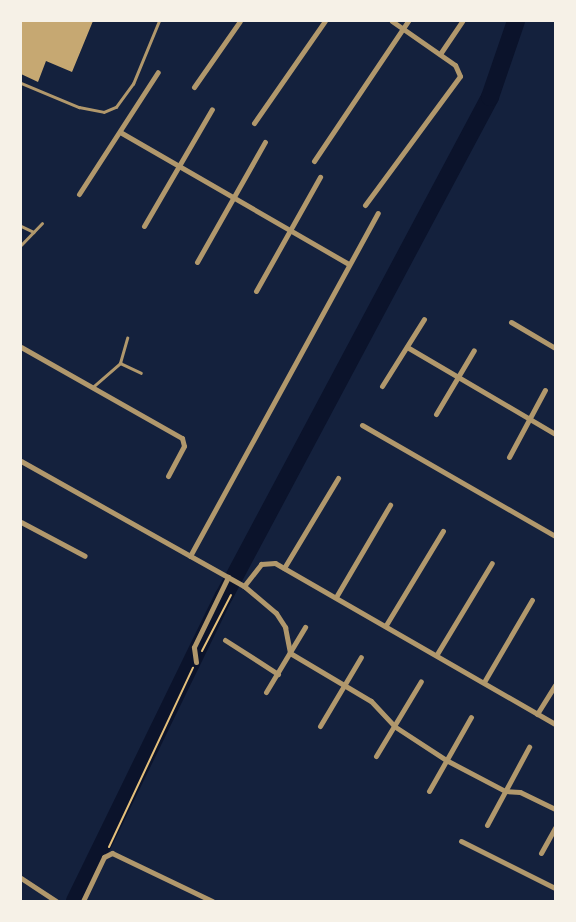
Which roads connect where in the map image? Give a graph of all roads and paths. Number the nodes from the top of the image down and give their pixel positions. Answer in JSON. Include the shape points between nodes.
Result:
{"nodes":[{"id":1,"x":159,"y":21,"type":"edge"},
{"id":2,"x":240,"y":21,"type":"edge"},
{"id":3,"x":325,"y":21,"type":"edge"},
{"id":4,"x":392,"y":21,"type":"edge"},
{"id":5,"x":408,"y":21,"type":"edge"},
{"id":6,"x":462,"y":21,"type":"edge"},
{"id":7,"x":403,"y":28,"type":"junction"},
{"id":8,"x":440,"y":54,"type":"junction"},
{"id":9,"x":158,"y":72,"type":"dead end"},
{"id":10,"x":21,"y":83,"type":"edge"},
{"id":11,"x":194,"y":87,"type":"dead end"},
{"id":12,"x":212,"y":109,"type":"dead end"},
{"id":13,"x":254,"y":123,"type":"dead end"},
{"id":14,"x":120,"y":132,"type":"junction"},
{"id":15,"x":265,"y":142,"type":"dead end"},
{"id":16,"x":314,"y":161,"type":"dead end"},
{"id":17,"x":178,"y":166,"type":"junction"},
{"id":18,"x":320,"y":177,"type":"dead end"},
{"id":19,"x":79,"y":194,"type":"dead end"},
{"id":20,"x":233,"y":198,"type":"junction"},
{"id":21,"x":365,"y":205,"type":"dead end"},
{"id":22,"x":378,"y":213,"type":"dead end"},
{"id":23,"x":42,"y":223,"type":"dead end"},
{"id":24,"x":21,"y":226,"type":"edge"},
{"id":25,"x":144,"y":226,"type":"dead end"},
{"id":26,"x":290,"y":230,"type":"junction"},
{"id":27,"x":34,"y":232,"type":"junction"},
{"id":28,"x":21,"y":246,"type":"edge"},
{"id":29,"x":197,"y":262,"type":"dead end"},
{"id":30,"x":348,"y":264,"type":"junction"},
{"id":31,"x":256,"y":291,"type":"dead end"},
{"id":32,"x":424,"y":319,"type":"dead end"},
{"id":33,"x":511,"y":322,"type":"dead end"},
{"id":34,"x":128,"y":338,"type":"dead end"},
{"id":35,"x":21,"y":347,"type":"edge"},
{"id":36,"x":407,"y":347,"type":"junction"},
{"id":37,"x":555,"y":348,"type":"edge"},
{"id":38,"x":474,"y":350,"type":"dead end"},
{"id":39,"x":120,"y":363,"type":"junction"},
{"id":40,"x":141,"y":373,"type":"dead end"},
{"id":41,"x":458,"y":377,"type":"junction"},
{"id":42,"x":94,"y":386,"type":"junction"},
{"id":43,"x":382,"y":386,"type":"dead end"},
{"id":44,"x":545,"y":390,"type":"dead end"},
{"id":45,"x":436,"y":414,"type":"dead end"},
{"id":46,"x":529,"y":419,"type":"junction"},
{"id":47,"x":362,"y":425,"type":"dead end"},
{"id":48,"x":555,"y":434,"type":"edge"},
{"id":49,"x":509,"y":457,"type":"dead end"},
{"id":50,"x":21,"y":460,"type":"edge"},
{"id":51,"x":168,"y":476,"type":"dead end"},
{"id":52,"x":338,"y":478,"type":"dead end"},
{"id":53,"x":390,"y":505,"type":"dead end"},
{"id":54,"x":21,"y":522,"type":"edge"},
{"id":55,"x":443,"y":531,"type":"dead end"},
{"id":56,"x":555,"y":536,"type":"edge"},
{"id":57,"x":84,"y":556,"type":"dead end"},
{"id":58,"x":190,"y":556,"type":"junction"},
{"id":59,"x":492,"y":563,"type":"dead end"},
{"id":60,"x":284,"y":568,"type":"junction"},
{"id":61,"x":229,"y":577,"type":"junction"},
{"id":62,"x":244,"y":586,"type":"junction"},
{"id":63,"x":231,"y":595,"type":"dead end"},
{"id":64,"x":336,"y":597,"type":"junction"},
{"id":65,"x":532,"y":600,"type":"dead end"},
{"id":66,"x":386,"y":625,"type":"junction"},
{"id":67,"x":305,"y":627,"type":"dead end"},
{"id":68,"x":225,"y":640,"type":"dead end"},
{"id":69,"x":290,"y":653,"type":"junction"},
{"id":70,"x":437,"y":654,"type":"junction"},
{"id":71,"x":361,"y":657,"type":"dead end"},
{"id":72,"x":196,"y":662,"type":"junction"},
{"id":73,"x":278,"y":674,"type":"junction"},
{"id":74,"x":420,"y":681,"type":"dead end"},
{"id":75,"x":484,"y":682,"type":"junction"},
{"id":76,"x":343,"y":684,"type":"junction"},
{"id":77,"x":555,"y":685,"type":"edge"},
{"id":78,"x":266,"y":692,"type":"dead end"},
{"id":79,"x":537,"y":714,"type":"junction"},
{"id":80,"x":471,"y":718,"type":"dead end"},
{"id":81,"x":555,"y":724,"type":"edge"},
{"id":82,"x":320,"y":726,"type":"dead end"},
{"id":83,"x":394,"y":726,"type":"junction"},
{"id":84,"x":529,"y":747,"type":"dead end"},
{"id":85,"x":376,"y":756,"type":"dead end"},
{"id":86,"x":446,"y":760,"type":"junction"},
{"id":87,"x":429,"y":791,"type":"dead end"},
{"id":88,"x":505,"y":791,"type":"junction"},
{"id":89,"x":555,"y":809,"type":"edge"},
{"id":90,"x":487,"y":825,"type":"dead end"},
{"id":91,"x":555,"y":828,"type":"edge"},
{"id":92,"x":461,"y":841,"type":"dead end"},
{"id":93,"x":541,"y":853,"type":"dead end"},
{"id":94,"x":108,"y":854,"type":"junction"},
{"id":95,"x":21,"y":878,"type":"edge"},
{"id":96,"x":555,"y":888,"type":"edge"},
{"id":97,"x":56,"y":901,"type":"edge"},
{"id":98,"x":83,"y":901,"type":"edge"},
{"id":99,"x":212,"y":901,"type":"edge"}],
"edges":[{"from":1,"to":10,"type":"lane","via":[[133,84],[116,107],[104,112],[85,109]]},
{"from":2,"to":11,"type":"street"},
{"from":3,"to":13,"type":"street"},
{"from":4,"to":7,"type":"street"},
{"from":5,"to":7,"type":"street"},
{"from":6,"to":8,"type":"street"},
{"from":7,"to":8,"type":"street"},
{"from":7,"to":16,"type":"street"},
{"from":8,"to":21,"type":"street","via":[[458,68],[459,79]]},
{"from":9,"to":14,"type":"street"},
{"from":12,"to":17,"type":"street"},
{"from":14,"to":17,"type":"street"},
{"from":14,"to":19,"type":"street"},
{"from":15,"to":20,"type":"street"},
{"from":17,"to":20,"type":"street"},
{"from":17,"to":25,"type":"street"},
{"from":18,"to":26,"type":"street"},
{"from":20,"to":26,"type":"street"},
{"from":20,"to":29,"type":"street"},
{"from":22,"to":30,"type":"street"},
{"from":23,"to":27,"type":"lane"},
{"from":24,"to":27,"type":"lane"},
{"from":26,"to":30,"type":"street"},
{"from":26,"to":31,"type":"street"},
{"from":27,"to":28,"type":"lane"},
{"from":30,"to":58,"type":"street"},
{"from":32,"to":36,"type":"street"},
{"from":33,"to":37,"type":"street"},
{"from":34,"to":39,"type":"lane"},
{"from":35,"to":42,"type":"street"},
{"from":36,"to":41,"type":"street"},
{"from":36,"to":43,"type":"street"},
{"from":38,"to":41,"type":"street"},
{"from":39,"to":40,"type":"lane"},
{"from":39,"to":42,"type":"lane"},
{"from":41,"to":45,"type":"street"},
{"from":41,"to":46,"type":"street"},
{"from":42,"to":51,"type":"street","via":[[182,438],[184,446]]},
{"from":44,"to":46,"type":"street"},
{"from":46,"to":48,"type":"street"},
{"from":46,"to":49,"type":"street"},
{"from":47,"to":56,"type":"street"},
{"from":50,"to":58,"type":"street"},
{"from":52,"to":60,"type":"street"},
{"from":53,"to":64,"type":"street"},
{"from":54,"to":57,"type":"street"},
{"from":55,"to":66,"type":"street"},
{"from":58,"to":61,"type":"street"},
{"from":59,"to":70,"type":"street"},
{"from":60,"to":62,"type":"street","via":[[261,564]]},
{"from":60,"to":64,"type":"street"},
{"from":61,"to":62,"type":"street"},
{"from":61,"to":72,"type":"street","via":[[194,647]]},
{"from":62,"to":69,"type":"street","via":[[276,613],[285,627]]},
{"from":63,"to":72,"type":"path"},
{"from":64,"to":66,"type":"street"},
{"from":65,"to":75,"type":"street"},
{"from":66,"to":70,"type":"street"},
{"from":67,"to":69,"type":"street"},
{"from":68,"to":73,"type":"street"},
{"from":69,"to":73,"type":"street"},
{"from":69,"to":76,"type":"street"},
{"from":70,"to":75,"type":"street"},
{"from":71,"to":76,"type":"street"},
{"from":72,"to":94,"type":"path","via":[[128,802]]},
{"from":73,"to":78,"type":"street"},
{"from":74,"to":83,"type":"street"},
{"from":75,"to":79,"type":"street"},
{"from":76,"to":82,"type":"street"},
{"from":76,"to":83,"type":"street","via":[[371,701]]},
{"from":77,"to":79,"type":"street"},
{"from":79,"to":81,"type":"street"},
{"from":80,"to":86,"type":"street"},
{"from":83,"to":85,"type":"street"},
{"from":83,"to":86,"type":"street"},
{"from":84,"to":88,"type":"street"},
{"from":86,"to":87,"type":"street"},
{"from":86,"to":88,"type":"street"},
{"from":88,"to":89,"type":"street","via":[[520,792]]},
{"from":88,"to":90,"type":"street"},
{"from":91,"to":93,"type":"street"},
{"from":92,"to":96,"type":"street"},
{"from":94,"to":98,"type":"street"},
{"from":94,"to":99,"type":"street","via":[[125,857]]},
{"from":95,"to":97,"type":"street"}]}
